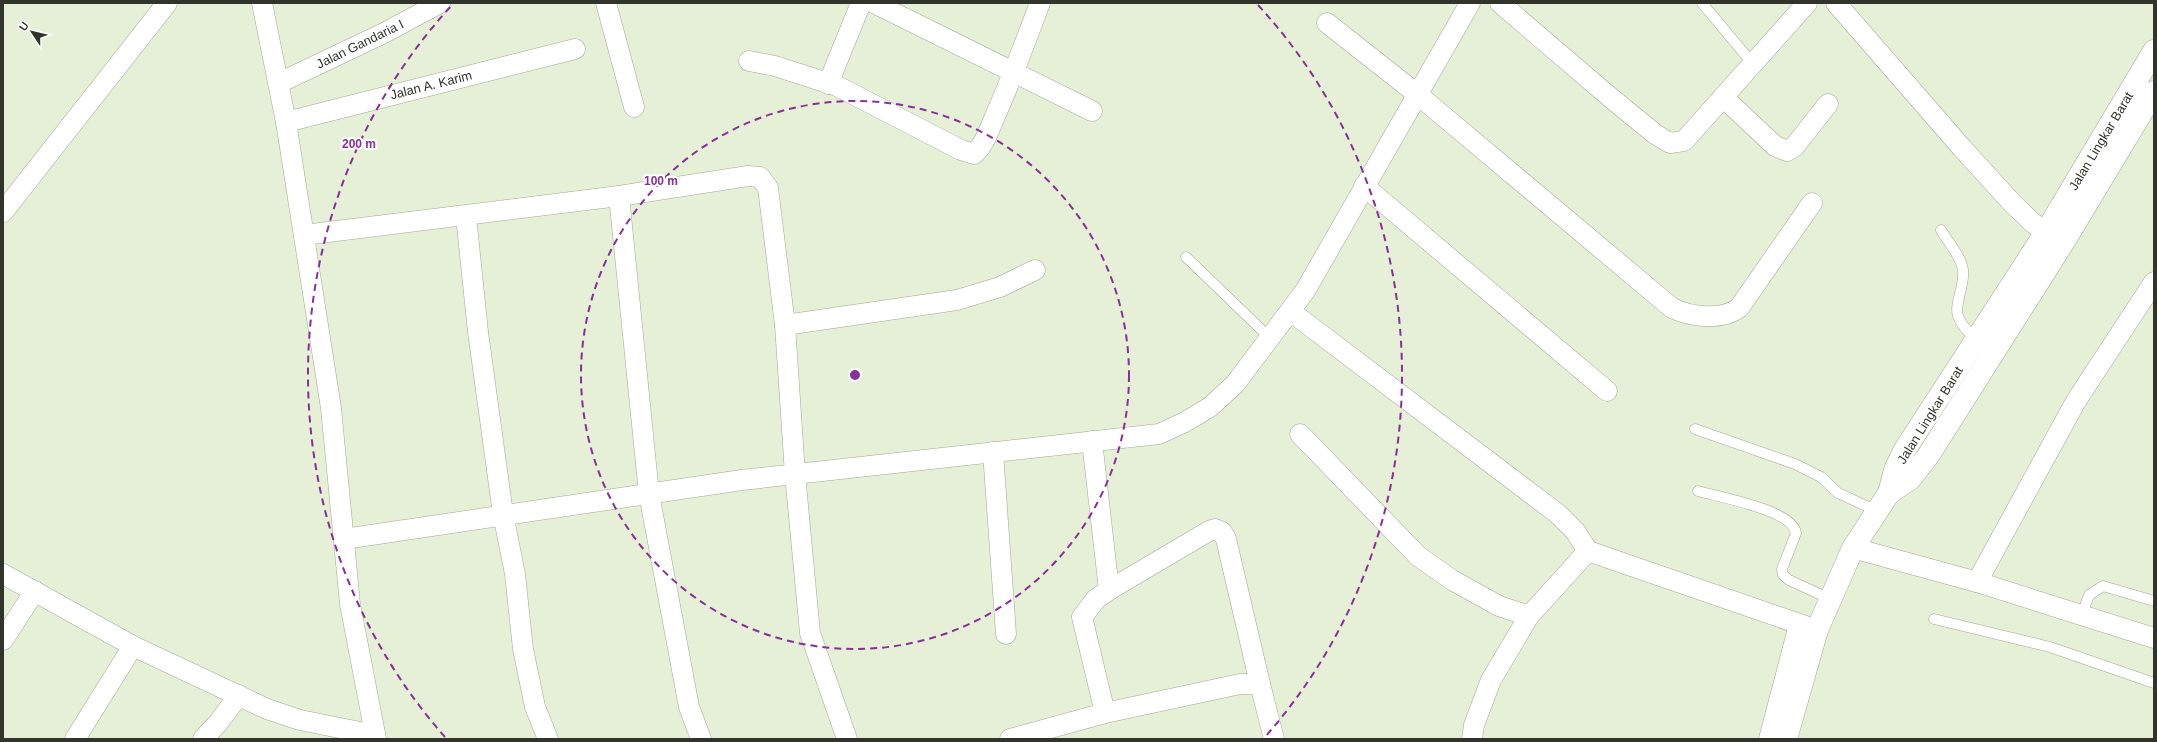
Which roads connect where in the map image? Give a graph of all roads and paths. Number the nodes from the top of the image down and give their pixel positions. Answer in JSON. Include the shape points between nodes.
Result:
{"nodes":[{"id":1,"x":167,"y":3,"type":"edge"},
{"id":2,"x":440,"y":3,"type":"edge"},
{"id":3,"x":606,"y":3,"type":"edge"},
{"id":4,"x":861,"y":3,"type":"edge"},
{"id":5,"x":874,"y":3,"type":"edge"},
{"id":6,"x":1040,"y":3,"type":"edge"},
{"id":7,"x":1470,"y":3,"type":"edge"},
{"id":8,"x":1500,"y":3,"type":"edge"},
{"id":9,"x":1702,"y":3,"type":"edge"},
{"id":10,"x":1807,"y":3,"type":"edge"},
{"id":11,"x":1836,"y":3,"type":"edge"},
{"id":12,"x":263,"y":4,"type":"edge"},
{"id":13,"x":1327,"y":23,"type":"dead end"},
{"id":14,"x":575,"y":49,"type":"dead end"},
{"id":15,"x":2154,"y":51,"type":"edge"},
{"id":16,"x":749,"y":61,"type":"dead end"},
{"id":17,"x":1753,"y":64,"type":"junction"},
{"id":18,"x":1014,"y":72,"type":"junction"},
{"id":19,"x":279,"y":83,"type":"junction"},
{"id":20,"x":828,"y":84,"type":"junction"},
{"id":21,"x":2154,"y":92,"type":"edge"},
{"id":22,"x":1417,"y":94,"type":"junction"},
{"id":23,"x":1723,"y":97,"type":"junction"},
{"id":24,"x":1828,"y":104,"type":"dead end"},
{"id":25,"x":634,"y":107,"type":"dead end"},
{"id":26,"x":1092,"y":111,"type":"dead end"},
{"id":27,"x":286,"y":122,"type":"junction"},
{"id":28,"x":1364,"y":186,"type":"junction"},
{"id":29,"x":619,"y":196,"type":"junction"},
{"id":30,"x":1812,"y":202,"type":"dead end"},
{"id":31,"x":4,"y":210,"type":"edge"},
{"id":32,"x":466,"y":216,"type":"junction"},
{"id":33,"x":1941,"y":230,"type":"dead end"},
{"id":34,"x":304,"y":236,"type":"junction"},
{"id":35,"x":2054,"y":237,"type":"junction"},
{"id":36,"x":1186,"y":257,"type":"dead end"},
{"id":37,"x":1035,"y":270,"type":"dead end"},
{"id":38,"x":2154,"y":282,"type":"edge"},
{"id":39,"x":1290,"y":311,"type":"junction"},
{"id":40,"x":785,"y":325,"type":"junction"},
{"id":41,"x":1270,"y":338,"type":"junction"},
{"id":42,"x":1977,"y":340,"type":"junction"},
{"id":43,"x":1608,"y":392,"type":"dead end"},
{"id":44,"x":1695,"y":429,"type":"dead end"},
{"id":45,"x":1300,"y":434,"type":"dead end"},
{"id":46,"x":1092,"y":441,"type":"junction"},
{"id":47,"x":993,"y":452,"type":"junction"},
{"id":48,"x":794,"y":474,"type":"junction"},
{"id":49,"x":1698,"y":492,"type":"dead end"},
{"id":50,"x":1889,"y":493,"type":"junction"},
{"id":51,"x":649,"y":494,"type":"junction"},
{"id":52,"x":1877,"y":511,"type":"junction"},
{"id":53,"x":503,"y":514,"type":"junction"},
{"id":54,"x":344,"y":539,"type":"junction"},
{"id":55,"x":1853,"y":548,"type":"junction"},
{"id":56,"x":1588,"y":551,"type":"junction"},
{"id":57,"x":3,"y":574,"type":"edge"},
{"id":58,"x":1977,"y":582,"type":"junction"},
{"id":59,"x":1109,"y":590,"type":"junction"},
{"id":60,"x":35,"y":591,"type":"junction"},
{"id":61,"x":1830,"y":599,"type":"junction"},
{"id":62,"x":2154,"y":601,"type":"edge"},
{"id":63,"x":2082,"y":614,"type":"junction"},
{"id":64,"x":1529,"y":616,"type":"junction"},
{"id":65,"x":1934,"y":619,"type":"dead end"},
{"id":66,"x":1808,"y":627,"type":"junction"},
{"id":67,"x":1006,"y":634,"type":"dead end"},
{"id":68,"x":2154,"y":638,"type":"edge"},
{"id":69,"x":3,"y":640,"type":"edge"},
{"id":70,"x":134,"y":646,"type":"junction"},
{"id":71,"x":2154,"y":683,"type":"edge"},
{"id":72,"x":1260,"y":684,"type":"junction"},
{"id":73,"x":239,"y":695,"type":"junction"},
{"id":74,"x":1105,"y":713,"type":"junction"},
{"id":75,"x":375,"y":737,"type":"edge"},
{"id":76,"x":75,"y":739,"type":"edge"},
{"id":77,"x":203,"y":739,"type":"edge"},
{"id":78,"x":548,"y":739,"type":"edge"},
{"id":79,"x":701,"y":739,"type":"edge"},
{"id":80,"x":847,"y":739,"type":"edge"},
{"id":81,"x":1010,"y":739,"type":"edge"},
{"id":82,"x":1274,"y":739,"type":"edge"},
{"id":83,"x":1472,"y":739,"type":"edge"},
{"id":84,"x":1769,"y":739,"type":"edge"},
{"id":85,"x":1786,"y":739,"type":"edge"}],
"edges":[{"from":1,"to":31,"type":"street"},
{"from":2,"to":19,"type":"street","name":"Jalan Gandaria I"},
{"from":3,"to":25,"type":"street"},
{"from":4,"to":20,"type":"street"},
{"from":5,"to":18,"type":"street"},
{"from":6,"to":18,"type":"street"},
{"from":7,"to":22,"type":"street"},
{"from":8,"to":23,"type":"street","via":[[1611,98],[1670,143],[1684,141]]},
{"from":9,"to":17,"type":"lane"},
{"from":10,"to":17,"type":"street"},
{"from":11,"to":35,"type":"street","via":[[2013,204],[2032,223]]},
{"from":12,"to":19,"type":"street"},
{"from":13,"to":22,"type":"street"},
{"from":14,"to":27,"type":"street","name":"Jalan A. Karim"},
{"from":15,"to":35,"type":"street","name":"Jalan Lingkar Barat"},
{"from":16,"to":20,"type":"street","via":[[776,66]]},
{"from":17,"to":23,"type":"street"},
{"from":18,"to":20,"type":"street","via":[[979,150],[974,154],[961,150],[837,86]]},
{"from":18,"to":26,"type":"street"},
{"from":19,"to":27,"type":"street"},
{"from":21,"to":35,"type":"street","name":"Jalan Lingkar Barat"},
{"from":22,"to":28,"type":"street"},
{"from":22,"to":30,"type":"street","via":[[1672,308],[1686,314],[1718,315],[1739,308]]},
{"from":23,"to":24,"type":"street","via":[[1775,146],[1787,151],[1794,147]]},
{"from":27,"to":34,"type":"street"},
{"from":28,"to":39,"type":"street","via":[[1305,291]]},
{"from":28,"to":43,"type":"street"},
{"from":29,"to":32,"type":"street"},
{"from":29,"to":40,"type":"street","via":[[748,176],[760,177],[768,188]]},
{"from":29,"to":51,"type":"street"},
{"from":32,"to":34,"type":"street"},
{"from":32,"to":53,"type":"street","via":[[478,332]]},
{"from":33,"to":42,"type":"lane","via":[[1963,270],[1958,316]]},
{"from":34,"to":54,"type":"street","via":[[331,408]]},
{"from":35,"to":42,"type":"street","name":"Jalan Lingkar Barat"},
{"from":35,"to":50,"type":"street","name":"Jalan Lingkar Barat","via":[[1928,456],[1910,479]]},
{"from":36,"to":41,"type":"lane"},
{"from":37,"to":40,"type":"street","via":[[1000,287],[957,300]]},
{"from":38,"to":58,"type":"street","via":[[2076,402]]},
{"from":39,"to":41,"type":"street"},
{"from":39,"to":56,"type":"street","via":[[1558,514]]},
{"from":40,"to":48,"type":"street"},
{"from":41,"to":46,"type":"street","via":[[1234,384],[1210,407],[1185,422],[1159,434]]},
{"from":42,"to":50,"type":"street","name":"Jalan Lingkar Barat","via":[[1904,451],[1895,470]]},
{"from":44,"to":52,"type":"lane","via":[[1795,464],[1822,477],[1838,493]]},
{"from":45,"to":64,"type":"street","via":[[1418,556],[1452,580],[1499,606]]},
{"from":46,"to":47,"type":"street"},
{"from":46,"to":59,"type":"street"},
{"from":47,"to":48,"type":"street"},
{"from":47,"to":67,"type":"street"},
{"from":48,"to":51,"type":"street"},
{"from":48,"to":80,"type":"street","via":[[810,633]]},
{"from":49,"to":61,"type":"lane","via":[[1774,512],[1790,522],[1796,528],[1796,533],[1782,569],[1784,575],[1789,580]]},
{"from":50,"to":52,"type":"street"},
{"from":51,"to":53,"type":"street"},
{"from":51,"to":79,"type":"street","via":[[689,707]]},
{"from":52,"to":55,"type":"street"},
{"from":53,"to":54,"type":"street"},
{"from":53,"to":78,"type":"street","via":[[515,574],[527,675],[535,707]]},
{"from":54,"to":75,"type":"street","via":[[350,604]]},
{"from":55,"to":58,"type":"street"},
{"from":55,"to":61,"type":"street"},
{"from":56,"to":64,"type":"street"},
{"from":56,"to":66,"type":"street"},
{"from":57,"to":60,"type":"street"},
{"from":58,"to":63,"type":"street"},
{"from":59,"to":72,"type":"street","via":[[1209,531],[1215,529],[1222,532],[1226,539]]},
{"from":59,"to":74,"type":"street","via":[[1096,599],[1082,617]]},
{"from":60,"to":69,"type":"street"},
{"from":60,"to":70,"type":"street"},
{"from":61,"to":66,"type":"street"},
{"from":62,"to":63,"type":"lane","via":[[2103,586],[2088,595]]},
{"from":63,"to":68,"type":"street"},
{"from":64,"to":83,"type":"street","via":[[1491,680],[1474,725]]},
{"from":65,"to":71,"type":"lane","via":[[2050,647]]},
{"from":66,"to":84,"type":"street"},
{"from":66,"to":85,"type":"street"},
{"from":70,"to":73,"type":"street"},
{"from":70,"to":76,"type":"street"},
{"from":72,"to":74,"type":"street","via":[[1240,684]]},
{"from":72,"to":82,"type":"street"},
{"from":73,"to":75,"type":"street","via":[[267,709],[300,720]]},
{"from":73,"to":77,"type":"street","via":[[218,724]]},
{"from":74,"to":81,"type":"street"}]}
